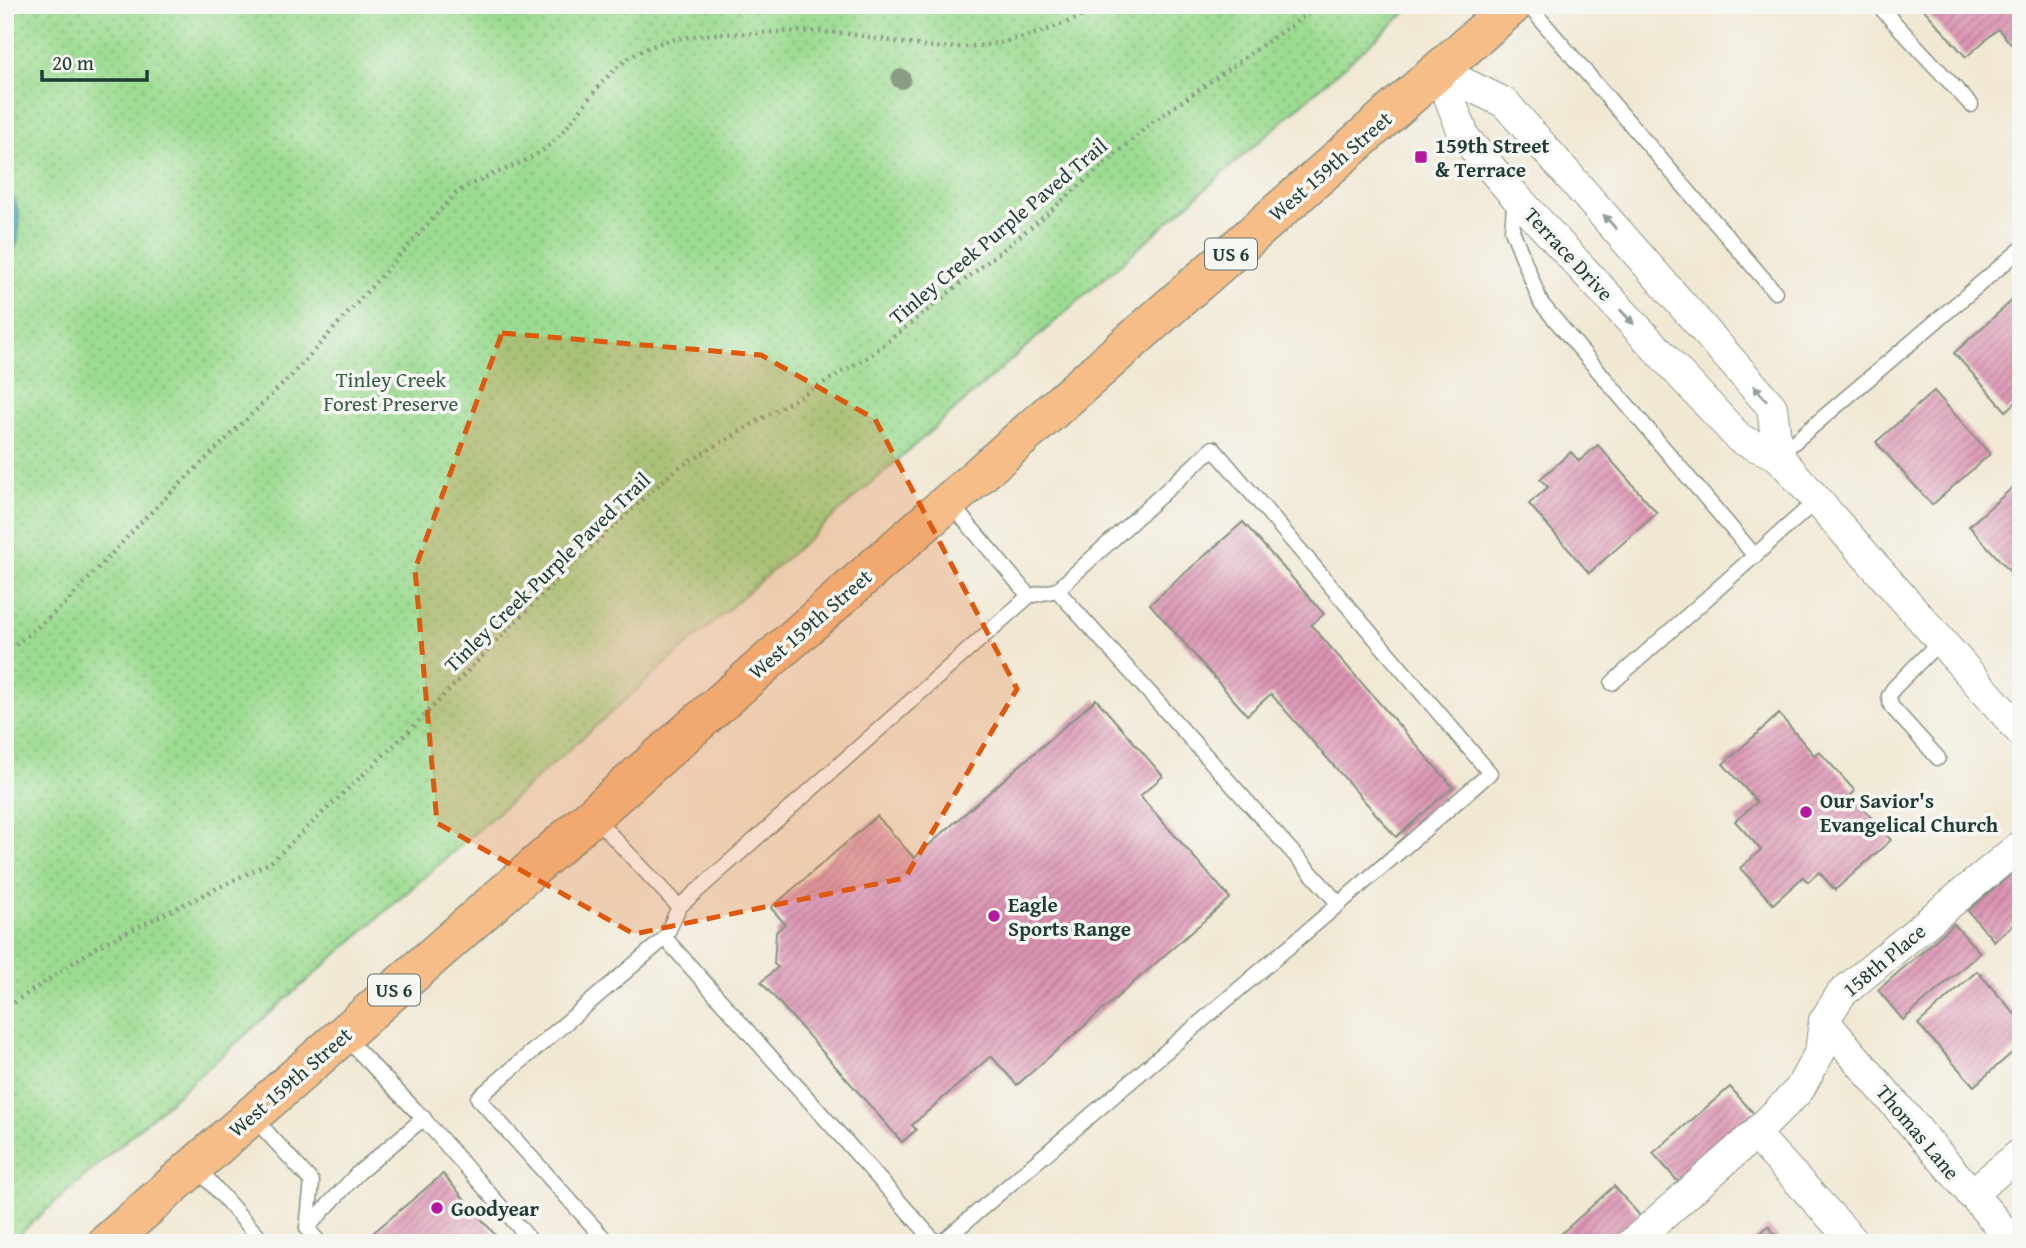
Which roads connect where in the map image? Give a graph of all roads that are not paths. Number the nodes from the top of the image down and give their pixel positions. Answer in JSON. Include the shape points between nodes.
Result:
{"nodes":[{"id":1,"x":1513,"y":5,"type":"edge"},
{"id":2,"x":1528,"y":5,"type":"edge"},
{"id":3,"x":1878,"y":5,"type":"edge"},
{"id":4,"x":1439,"y":71,"type":"junction"},
{"id":5,"x":1971,"y":105,"type":"dead end"},
{"id":6,"x":1515,"y":196,"type":"junction"},
{"id":7,"x":2021,"y":249,"type":"edge"},
{"id":8,"x":1775,"y":292,"type":"dead end"},
{"id":9,"x":1778,"y":456,"type":"junction"},
{"id":10,"x":1817,"y":500,"type":"junction"},
{"id":11,"x":949,"y":502,"type":"junction"},
{"id":12,"x":1755,"y":556,"type":"junction"},
{"id":13,"x":1057,"y":590,"type":"junction"},
{"id":14,"x":1029,"y":596,"type":"junction"},
{"id":15,"x":1940,"y":641,"type":"junction"},
{"id":16,"x":1612,"y":684,"type":"dead end"},
{"id":17,"x":2021,"y":732,"type":"edge"},
{"id":18,"x":1938,"y":758,"type":"dead end"},
{"id":19,"x":593,"y":815,"type":"junction"},
{"id":20,"x":2021,"y":845,"type":"edge"},
{"id":21,"x":1339,"y":904,"type":"junction"},
{"id":22,"x":680,"y":907,"type":"junction"},
{"id":23,"x":666,"y":937,"type":"junction"},
{"id":24,"x":1824,"y":1021,"type":"junction"},
{"id":25,"x":343,"y":1035,"type":"junction"},
{"id":26,"x":251,"y":1115,"type":"junction"},
{"id":27,"x":424,"y":1118,"type":"junction"},
{"id":28,"x":1755,"y":1134,"type":"junction"},
{"id":29,"x":2021,"y":1153,"type":"edge"},
{"id":30,"x":195,"y":1164,"type":"junction"},
{"id":31,"x":1971,"y":1194,"type":"junction"},
{"id":32,"x":307,"y":1228,"type":"junction"},
{"id":33,"x":107,"y":1243,"type":"edge"},
{"id":34,"x":264,"y":1243,"type":"edge"},
{"id":35,"x":320,"y":1243,"type":"edge"},
{"id":36,"x":533,"y":1243,"type":"edge"},
{"id":37,"x":608,"y":1243,"type":"edge"},
{"id":38,"x":936,"y":1243,"type":"edge"},
{"id":39,"x":941,"y":1243,"type":"edge"},
{"id":40,"x":1632,"y":1243,"type":"edge"},
{"id":41,"x":1855,"y":1243,"type":"edge"},
{"id":42,"x":2014,"y":1243,"type":"edge"}],
"edges":[{"from":1,"to":4,"type":"main road","name":"West 159th Street","number":"US 6"},
{"from":2,"to":8,"type":"lane"},
{"from":3,"to":5,"type":"lane"},
{"from":4,"to":6,"type":"street","name":"Terrace Drive","via":[[1465,138]]},
{"from":9,"to":4,"type":"street","one_way":true,"via":[[1772,407],[1736,365],[1505,103]]},
{"from":4,"to":11,"type":"main road","name":"West 159th Street","number":"US 6"},
{"from":6,"to":9,"type":"street","name":"Terrace Drive","one_way":true,"via":[[1740,439]]},
{"from":6,"to":12,"type":"lane","via":[[1512,230],[1541,303]]},
{"from":7,"to":9,"type":"lane"},
{"from":9,"to":10,"type":"street","name":"Terrace Drive"},
{"from":10,"to":12,"type":"lane"},
{"from":10,"to":15,"type":"street","name":"Terrace Drive"},
{"from":11,"to":14,"type":"lane"},
{"from":11,"to":19,"type":"main road","name":"West 159th Street","number":"US 6"},
{"from":12,"to":16,"type":"lane"},
{"from":13,"to":14,"type":"lane"},
{"from":13,"to":21,"type":"lane"},
{"from":13,"to":21,"type":"lane","via":[[1213,448],[1490,773]]},
{"from":14,"to":22,"type":"lane"},
{"from":15,"to":17,"type":"street","name":"Terrace Drive"},
{"from":15,"to":18,"type":"lane","via":[[1889,696],[1891,706]]},
{"from":19,"to":22,"type":"lane"},
{"from":19,"to":25,"type":"main road","name":"West 159th Street","number":"US 6"},
{"from":20,"to":24,"type":"street","name":"158th Place","via":[[1841,994]]},
{"from":21,"to":39,"type":"lane"},
{"from":22,"to":23,"type":"lane"},
{"from":23,"to":37,"type":"lane","via":[[478,1098]]},
{"from":23,"to":38,"type":"lane"},
{"from":24,"to":28,"type":"street","name":"158th Place","via":[[1820,1052],[1799,1090]]},
{"from":24,"to":31,"type":"street","name":"Thomas Lane"},
{"from":25,"to":26,"type":"main road","name":"West 159th Street","number":"US 6"},
{"from":25,"to":27,"type":"lane"},
{"from":26,"to":30,"type":"main road","name":"West 159th Street","number":"US 6"},
{"from":26,"to":32,"type":"lane","via":[[312,1182]]},
{"from":27,"to":32,"type":"lane","via":[[357,1174]]},
{"from":27,"to":36,"type":"lane"},
{"from":28,"to":40,"type":"street","name":"158th Place"},
{"from":28,"to":41,"type":"street"},
{"from":29,"to":31,"type":"street"},
{"from":30,"to":33,"type":"main road","name":"West 159th Street","number":"US 6"},
{"from":30,"to":34,"type":"lane"},
{"from":31,"to":42,"type":"street","name":"Thomas Lane"},
{"from":32,"to":35,"type":"lane"}]}
